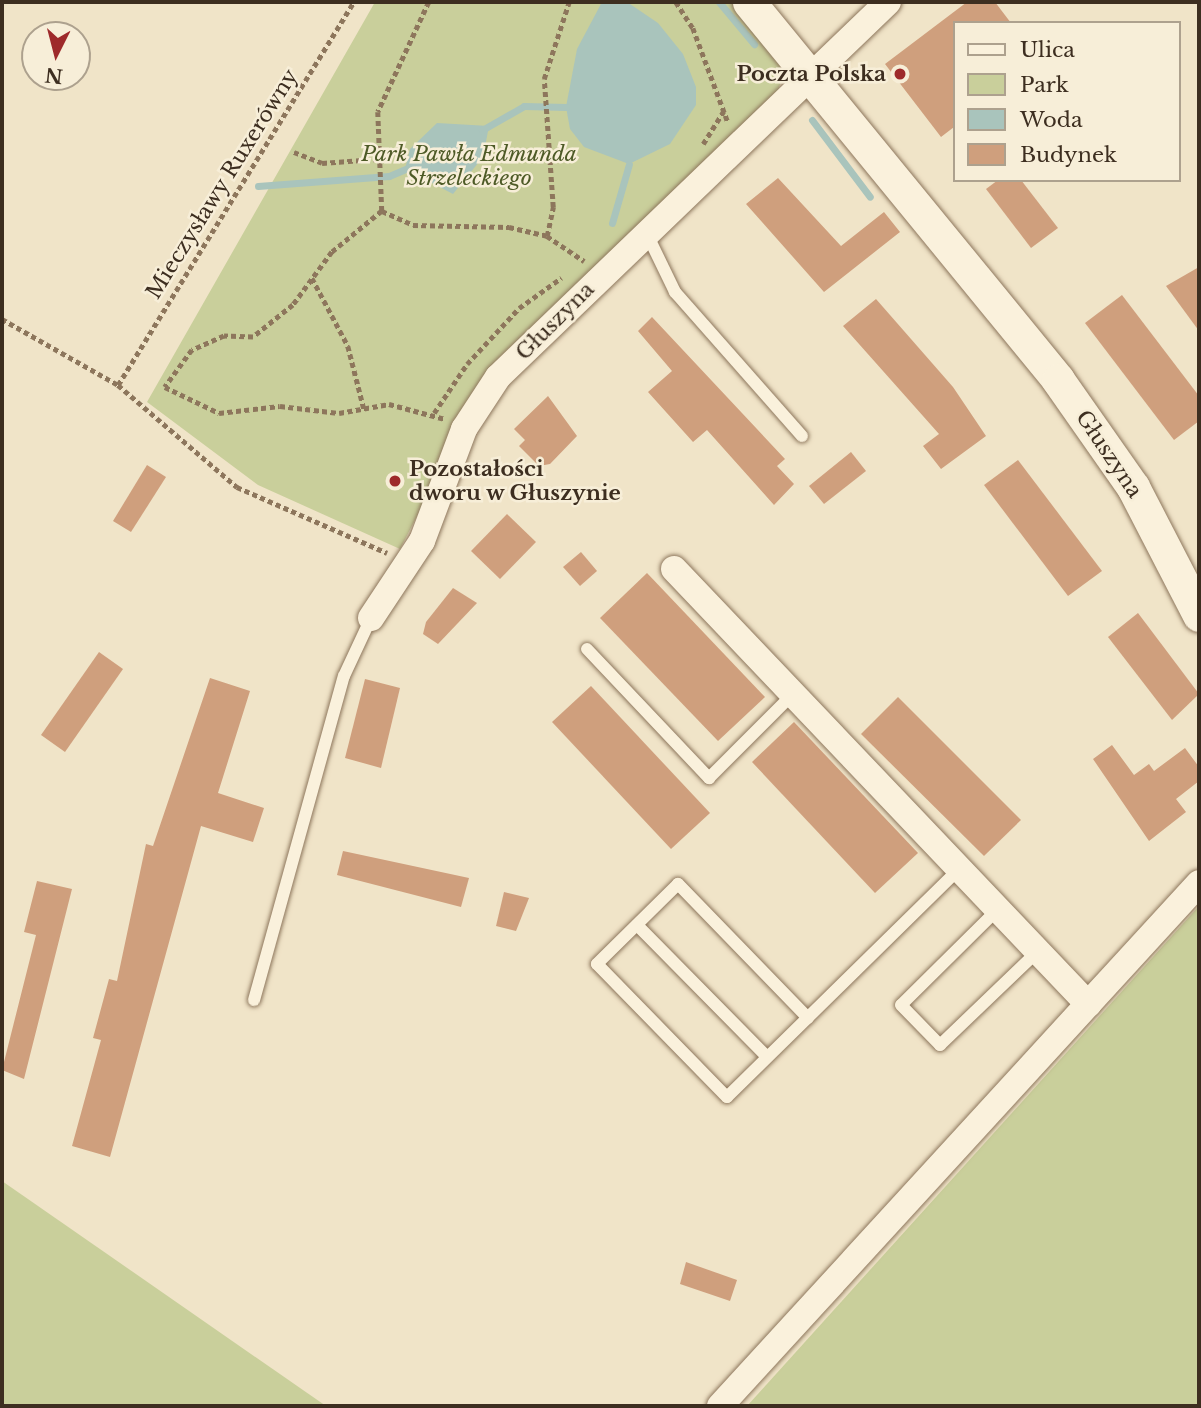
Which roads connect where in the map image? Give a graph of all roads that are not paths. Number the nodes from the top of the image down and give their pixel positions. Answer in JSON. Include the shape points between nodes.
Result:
{"nodes":[{"id":1,"x":749,"y":2,"type":"edge"},
{"id":2,"x":887,"y":2,"type":"edge"},
{"id":3,"x":813,"y":79,"type":"junction"},
{"id":4,"x":646,"y":232,"type":"junction"},
{"id":5,"x":802,"y":436,"type":"dead end"},
{"id":6,"x":674,"y":569,"type":"dead end"},
{"id":7,"x":1198,"y":606,"type":"edge"},
{"id":8,"x":371,"y":618,"type":"joint"},
{"id":9,"x":587,"y":649,"type":"dead end"},
{"id":10,"x":793,"y":694,"type":"junction"},
{"id":11,"x":959,"y":869,"type":"junction"},
{"id":12,"x":1197,"y":888,"type":"edge"},
{"id":13,"x":998,"y":909,"type":"junction"},
{"id":14,"x":637,"y":925,"type":"junction"},
{"id":15,"x":1038,"y":951,"type":"junction"},
{"id":16,"x":254,"y":1000,"type":"dead end"},
{"id":17,"x":1088,"y":1004,"type":"junction"},
{"id":18,"x":808,"y":1017,"type":"junction"},
{"id":19,"x":767,"y":1057,"type":"junction"},
{"id":20,"x":720,"y":1406,"type":"edge"}],
"edges":[{"from":1,"to":3,"type":"street","name":"Głuszyna"},
{"from":2,"to":3,"type":"street"},
{"from":3,"to":4,"type":"street","name":"Głuszyna"},
{"from":3,"to":7,"type":"street","name":"Głuszyna","via":[[1066,390],[1133,488]]},
{"from":4,"to":5,"type":"lane","via":[[675,292]]},
{"from":4,"to":8,"type":"street","name":"Głuszyna","via":[[592,270],[498,377],[464,429],[408,562]]},
{"from":6,"to":10,"type":"street"},
{"from":8,"to":16,"type":"lane","via":[[344,676]]},
{"from":9,"to":10,"type":"lane","via":[[709,778]]},
{"from":10,"to":11,"type":"street"},
{"from":11,"to":13,"type":"street"},
{"from":11,"to":18,"type":"lane"},
{"from":12,"to":17,"type":"street"},
{"from":13,"to":15,"type":"street"},
{"from":13,"to":15,"type":"lane","via":[[901,1005],[940,1045]]},
{"from":14,"to":18,"type":"lane","via":[[678,884]]},
{"from":14,"to":19,"type":"lane"},
{"from":14,"to":19,"type":"lane","via":[[597,964],[726,1097]]},
{"from":15,"to":17,"type":"street"},
{"from":17,"to":20,"type":"street"},
{"from":18,"to":19,"type":"lane"}]}
